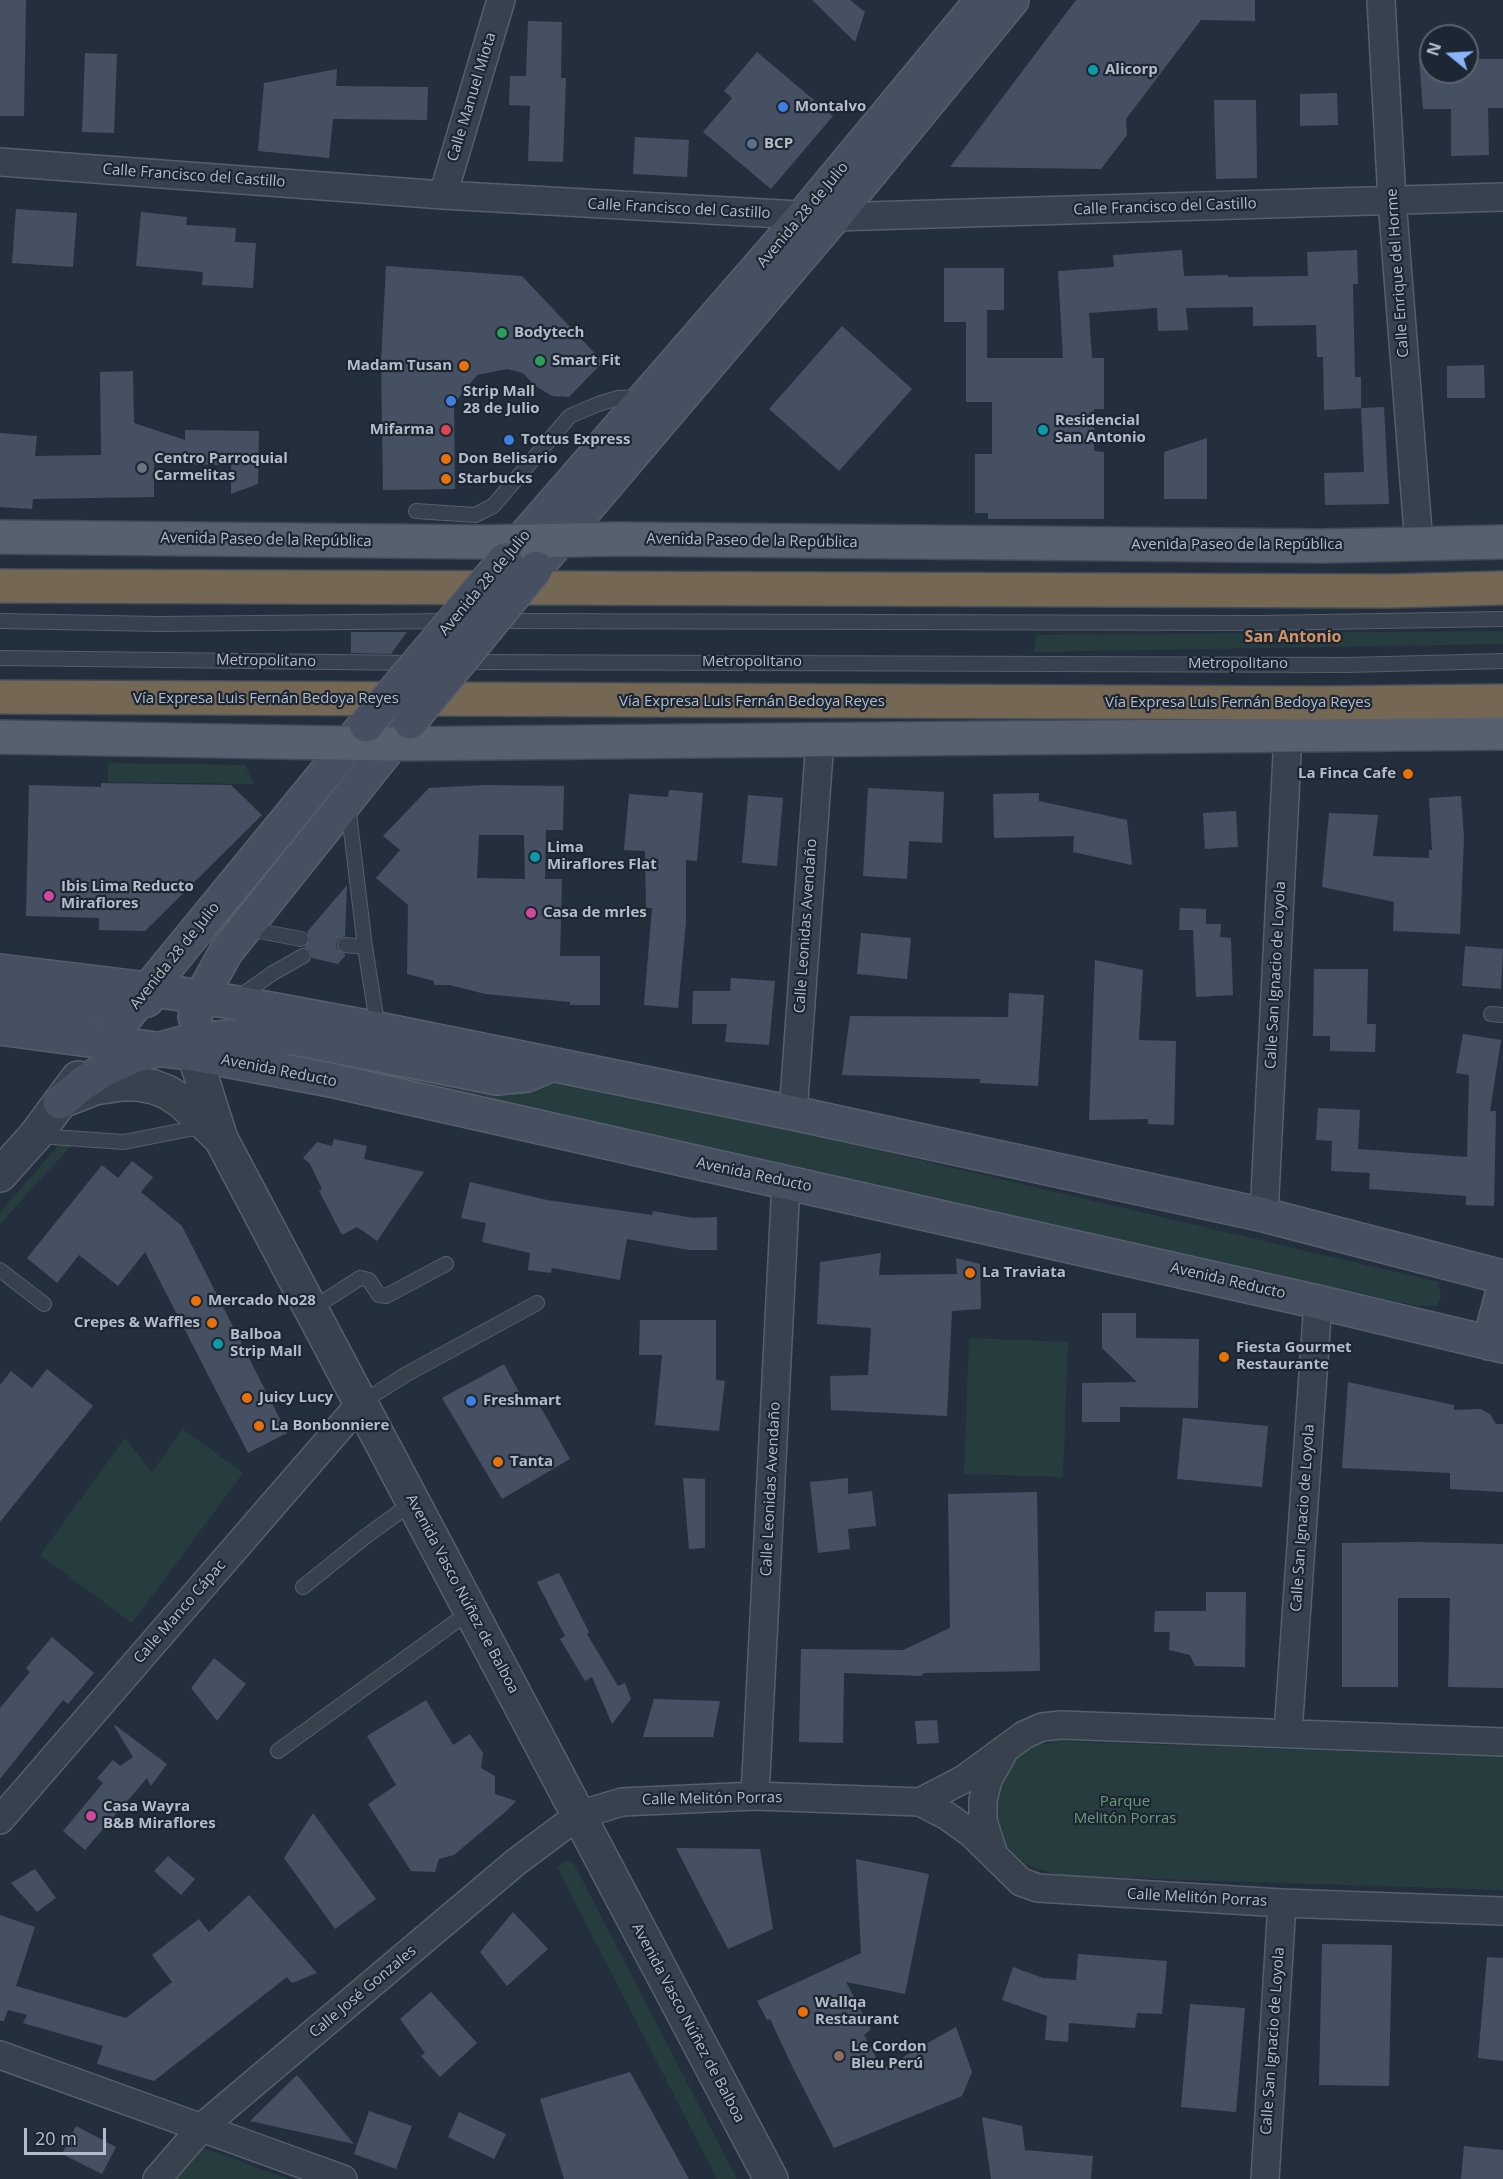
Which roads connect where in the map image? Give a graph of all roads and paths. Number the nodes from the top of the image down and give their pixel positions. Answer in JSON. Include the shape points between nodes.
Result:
{"nodes":[{"id":1,"x":501,"y":0,"type":"edge"},
{"id":2,"x":982,"y":0,"type":"edge"},
{"id":3,"x":1012,"y":0,"type":"edge"},
{"id":4,"x":1381,"y":0,"type":"edge"},
{"id":5,"x":0,"y":162,"type":"edge"},
{"id":6,"x":443,"y":195,"type":"junction"},
{"id":7,"x":1503,"y":197,"type":"edge"},
{"id":8,"x":1392,"y":200,"type":"junction"},
{"id":9,"x":818,"y":216,"type":"junction"},
{"id":10,"x":645,"y":397,"type":"junction"},
{"id":11,"x":416,"y":511,"type":"dead end"},
{"id":12,"x":0,"y":537,"type":"edge"},
{"id":13,"x":559,"y":541,"type":"junction"},
{"id":14,"x":1503,"y":542,"type":"edge"},
{"id":15,"x":1419,"y":545,"type":"junction"},
{"id":16,"x":520,"y":556,"type":"junction"},
{"id":17,"x":0,"y":586,"type":"edge"},
{"id":18,"x":1503,"y":588,"type":"edge"},
{"id":19,"x":1503,"y":620,"type":"edge"},
{"id":20,"x":0,"y":621,"type":"edge"},
{"id":21,"x":0,"y":658,"type":"edge"},
{"id":22,"x":1503,"y":661,"type":"edge"},
{"id":23,"x":0,"y":697,"type":"edge"},
{"id":24,"x":1503,"y":701,"type":"edge"},
{"id":25,"x":400,"y":733,"type":"junction"},
{"id":26,"x":1503,"y":733,"type":"edge"},
{"id":27,"x":357,"y":734,"type":"junction"},
{"id":28,"x":1288,"y":735,"type":"junction"},
{"id":29,"x":0,"y":737,"type":"edge"},
{"id":30,"x":820,"y":740,"type":"junction"},
{"id":31,"x":348,"y":799,"type":"junction"},
{"id":32,"x":301,"y":939,"type":"dead end"},
{"id":33,"x":236,"y":940,"type":"junction"},
{"id":34,"x":345,"y":945,"type":"dead end"},
{"id":35,"x":365,"y":947,"type":"junction"},
{"id":36,"x":303,"y":956,"type":"dead end"},
{"id":37,"x":0,"y":971,"type":"edge"},
{"id":38,"x":178,"y":997,"type":"junction"},
{"id":39,"x":0,"y":999,"type":"edge"},
{"id":40,"x":0,"y":1028,"type":"edge"},
{"id":41,"x":378,"y":1029,"type":"junction"},
{"id":42,"x":106,"y":1041,"type":"junction"},
{"id":43,"x":194,"y":1047,"type":"junction"},
{"id":44,"x":158,"y":1049,"type":"junction"},
{"id":45,"x":553,"y":1064,"type":"junction"},
{"id":46,"x":60,"y":1102,"type":"junction"},
{"id":47,"x":793,"y":1113,"type":"junction"},
{"id":48,"x":214,"y":1132,"type":"junction"},
{"id":49,"x":35,"y":1136,"type":"junction"},
{"id":50,"x":0,"y":1175,"type":"edge"},
{"id":51,"x":786,"y":1182,"type":"junction"},
{"id":52,"x":1264,"y":1215,"type":"junction"},
{"id":53,"x":446,"y":1264,"type":"dead end"},
{"id":54,"x":0,"y":1270,"type":"edge"},
{"id":55,"x":1503,"y":1278,"type":"edge"},
{"id":56,"x":1503,"y":1291,"type":"edge"},
{"id":57,"x":1318,"y":1302,"type":"junction"},
{"id":58,"x":537,"y":1303,"type":"dead end"},
{"id":59,"x":44,"y":1304,"type":"dead end"},
{"id":60,"x":311,"y":1309,"type":"junction"},
{"id":61,"x":1496,"y":1344,"type":"edge"},
{"id":62,"x":361,"y":1404,"type":"junction"},
{"id":63,"x":413,"y":1502,"type":"junction"},
{"id":64,"x":303,"y":1587,"type":"dead end"},
{"id":65,"x":472,"y":1613,"type":"junction"},
{"id":66,"x":1288,"y":1733,"type":"junction"},
{"id":67,"x":1503,"y":1742,"type":"edge"},
{"id":68,"x":1006,"y":1748,"type":"junction"},
{"id":69,"x":278,"y":1751,"type":"dead end"},
{"id":70,"x":755,"y":1796,"type":"junction"},
{"id":71,"x":920,"y":1802,"type":"junction"},
{"id":72,"x":579,"y":1815,"type":"junction"},
{"id":73,"x":0,"y":1820,"type":"edge"},
{"id":74,"x":993,"y":1853,"type":"junction"},
{"id":75,"x":1282,"y":1903,"type":"junction"},
{"id":76,"x":1503,"y":1911,"type":"edge"},
{"id":77,"x":0,"y":2055,"type":"edge"},
{"id":78,"x":202,"y":2127,"type":"junction"},
{"id":79,"x":157,"y":2179,"type":"edge"},
{"id":80,"x":343,"y":2179,"type":"edge"},
{"id":81,"x":771,"y":2179,"type":"edge"},
{"id":82,"x":1265,"y":2179,"type":"edge"}],
"edges":[{"from":1,"to":6,"type":"street","name":"Calle Manuel Miota"},
{"from":2,"to":9,"type":"main road","name":"Avenida 28 de Julio"},
{"from":3,"to":9,"type":"main road","name":"Avenida 28 de Julio"},
{"from":4,"to":8,"type":"street","name":"Calle Enrique del Horme"},
{"from":5,"to":6,"type":"street","name":"Calle Francisco del Castillo"},
{"from":6,"to":9,"type":"street","name":"Calle Francisco del Castillo"},
{"from":7,"to":8,"type":"street","name":"Calle Francisco del Castillo"},
{"from":8,"to":9,"type":"street","name":"Calle Francisco del Castillo"},
{"from":8,"to":15,"type":"street","name":"Calle Enrique del Horme"},
{"from":9,"to":10,"type":"main road","name":"Avenida 28 de Julio"},
{"from":9,"to":13,"type":"main road","name":"Avenida 28 de Julio"},
{"from":10,"to":11,"type":"lane","via":[[618,398],[570,416],[493,506],[475,515]]},
{"from":10,"to":16,"type":"main road","name":"Avenida 28 de Julio"},
{"from":12,"to":16,"type":"main road","name":"Avenida Paseo de la República"},
{"from":13,"to":15,"type":"main road","name":"Avenida Paseo de la República"},
{"from":13,"to":16,"type":"main road","name":"Avenida 28 de Julio"},
{"from":14,"to":15,"type":"main road","name":"Avenida Paseo de la República"},
{"from":16,"to":25,"type":"main road","name":"Avenida 28 de Julio","bridge":true},
{"from":16,"to":27,"type":"main road","name":"Avenida 28 de Julio","bridge":true},
{"from":17,"to":18,"type":"highway","via":[[1378,591]]},
{"from":19,"to":20,"type":"lane","via":[[160,624]]},
{"from":21,"to":22,"type":"lane","name":"Metropolitano","via":[[1347,665]]},
{"from":23,"to":24,"type":"highway","name":"Vía Expresa Luis Fernán Bedoya Reyes","via":[[1353,704]]},
{"from":25,"to":27,"type":"main road"},
{"from":25,"to":30,"type":"main road"},
{"from":25,"to":31,"type":"main road","name":"Avenida 28 de Julio"},
{"from":26,"to":28,"type":"main road"},
{"from":27,"to":29,"type":"main road"},
{"from":27,"to":38,"type":"main road","name":"Avenida 28 de Julio"},
{"from":28,"to":30,"type":"main road"},
{"from":28,"to":52,"type":"street","name":"Calle San Ignacio de Loyola"},
{"from":30,"to":47,"type":"street","name":"Calle Leonidas Avendaño"},
{"from":31,"to":33,"type":"main road","name":"Avenida 28 de Julio"},
{"from":31,"to":35,"type":"lane"},
{"from":32,"to":33,"type":"lane"},
{"from":33,"to":38,"type":"main road","name":"Avenida 28 de Julio"},
{"from":34,"to":35,"type":"lane"},
{"from":35,"to":41,"type":"lane"},
{"from":36,"to":38,"type":"lane","via":[[273,974]]},
{"from":37,"to":38,"type":"main road"},
{"from":38,"to":39,"type":"main road","via":[[93,1008]]},
{"from":38,"to":41,"type":"main road"},
{"from":38,"to":42,"type":"main road","name":"Avenida 28 de Julio"},
{"from":38,"to":43,"type":"main road","name":"Avenida Vasco Núñez de Balboa","via":[[196,1010]]},
{"from":40,"to":42,"type":"main road","name":"Avenida Reducto"},
{"from":41,"to":45,"type":"main road"},
{"from":42,"to":44,"type":"main road","name":"Avenida Reducto"},
{"from":42,"to":46,"type":"street","name":"Avenida 28 de Julio"},
{"from":43,"to":44,"type":"main road","name":"Avenida Reducto"},
{"from":43,"to":45,"type":"main road","via":[[242,1036],[295,1038],[497,1078],[527,1075]]},
{"from":43,"to":48,"type":"street","name":"Avenida Vasco Núñez de Balboa"},
{"from":43,"to":51,"type":"main road","name":"Avenida Reducto"},
{"from":44,"to":46,"type":"main road","via":[[105,1069]]},
{"from":45,"to":47,"type":"main road"},
{"from":46,"to":48,"type":"street","via":[[94,1089],[139,1084],[167,1092]]},
{"from":46,"to":49,"type":"street","name":"Avenida 28 de Julio"},
{"from":47,"to":52,"type":"main road"},
{"from":48,"to":49,"type":"lane","via":[[124,1142]]},
{"from":48,"to":60,"type":"street","name":"Avenida Vasco Núñez de Balboa"},
{"from":49,"to":50,"type":"street","name":"Avenida 28 de Julio"},
{"from":51,"to":57,"type":"main road","name":"Avenida Reducto"},
{"from":51,"to":70,"type":"street","name":"Calle Leonidas Avendaño"},
{"from":52,"to":55,"type":"main road"},
{"from":53,"to":60,"type":"lane","via":[[386,1296],[379,1294],[369,1280],[360,1278]]},
{"from":54,"to":59,"type":"lane"},
{"from":56,"to":61,"type":"main road"},
{"from":57,"to":61,"type":"main road","name":"Avenida Reducto"},
{"from":57,"to":66,"type":"street","name":"Calle San Ignacio de Loyola"},
{"from":58,"to":62,"type":"lane","via":[[405,1375]]},
{"from":60,"to":62,"type":"street","name":"Avenida Vasco Núñez de Balboa"},
{"from":62,"to":63,"type":"street","name":"Avenida Vasco Núñez de Balboa"},
{"from":62,"to":73,"type":"street","name":"Calle Manco Cápac"},
{"from":63,"to":64,"type":"lane"},
{"from":63,"to":65,"type":"street","name":"Avenida Vasco Núñez de Balboa"},
{"from":65,"to":69,"type":"lane"},
{"from":65,"to":72,"type":"street","name":"Avenida Vasco Núñez de Balboa"},
{"from":66,"to":67,"type":"street"},
{"from":66,"to":68,"type":"street","via":[[1061,1725],[1042,1727]]},
{"from":68,"to":71,"type":"street","via":[[972,1774]]},
{"from":68,"to":74,"type":"street","via":[[988,1780],[983,1800],[983,1821]]},
{"from":70,"to":71,"type":"street","name":"Calle Melitón Porras"},
{"from":70,"to":72,"type":"street","name":"Calle Melitón Porras","via":[[622,1802]]},
{"from":71,"to":74,"type":"street","name":"Calle Melitón Porras","via":[[947,1816]]},
{"from":72,"to":78,"type":"street","name":"Calle José Gonzales","via":[[516,1862]]},
{"from":72,"to":81,"type":"street","name":"Avenida Vasco Núñez de Balboa"},
{"from":74,"to":75,"type":"street","name":"Calle Melitón Porras","via":[[1021,1882],[1038,1888]]},
{"from":75,"to":76,"type":"street","name":"Calle Melitón Porras"},
{"from":75,"to":82,"type":"street","name":"Calle San Ignacio de Loyola"},
{"from":77,"to":78,"type":"street"},
{"from":78,"to":79,"type":"street","name":"Calle José Gonzales"},
{"from":78,"to":80,"type":"street"}]}
